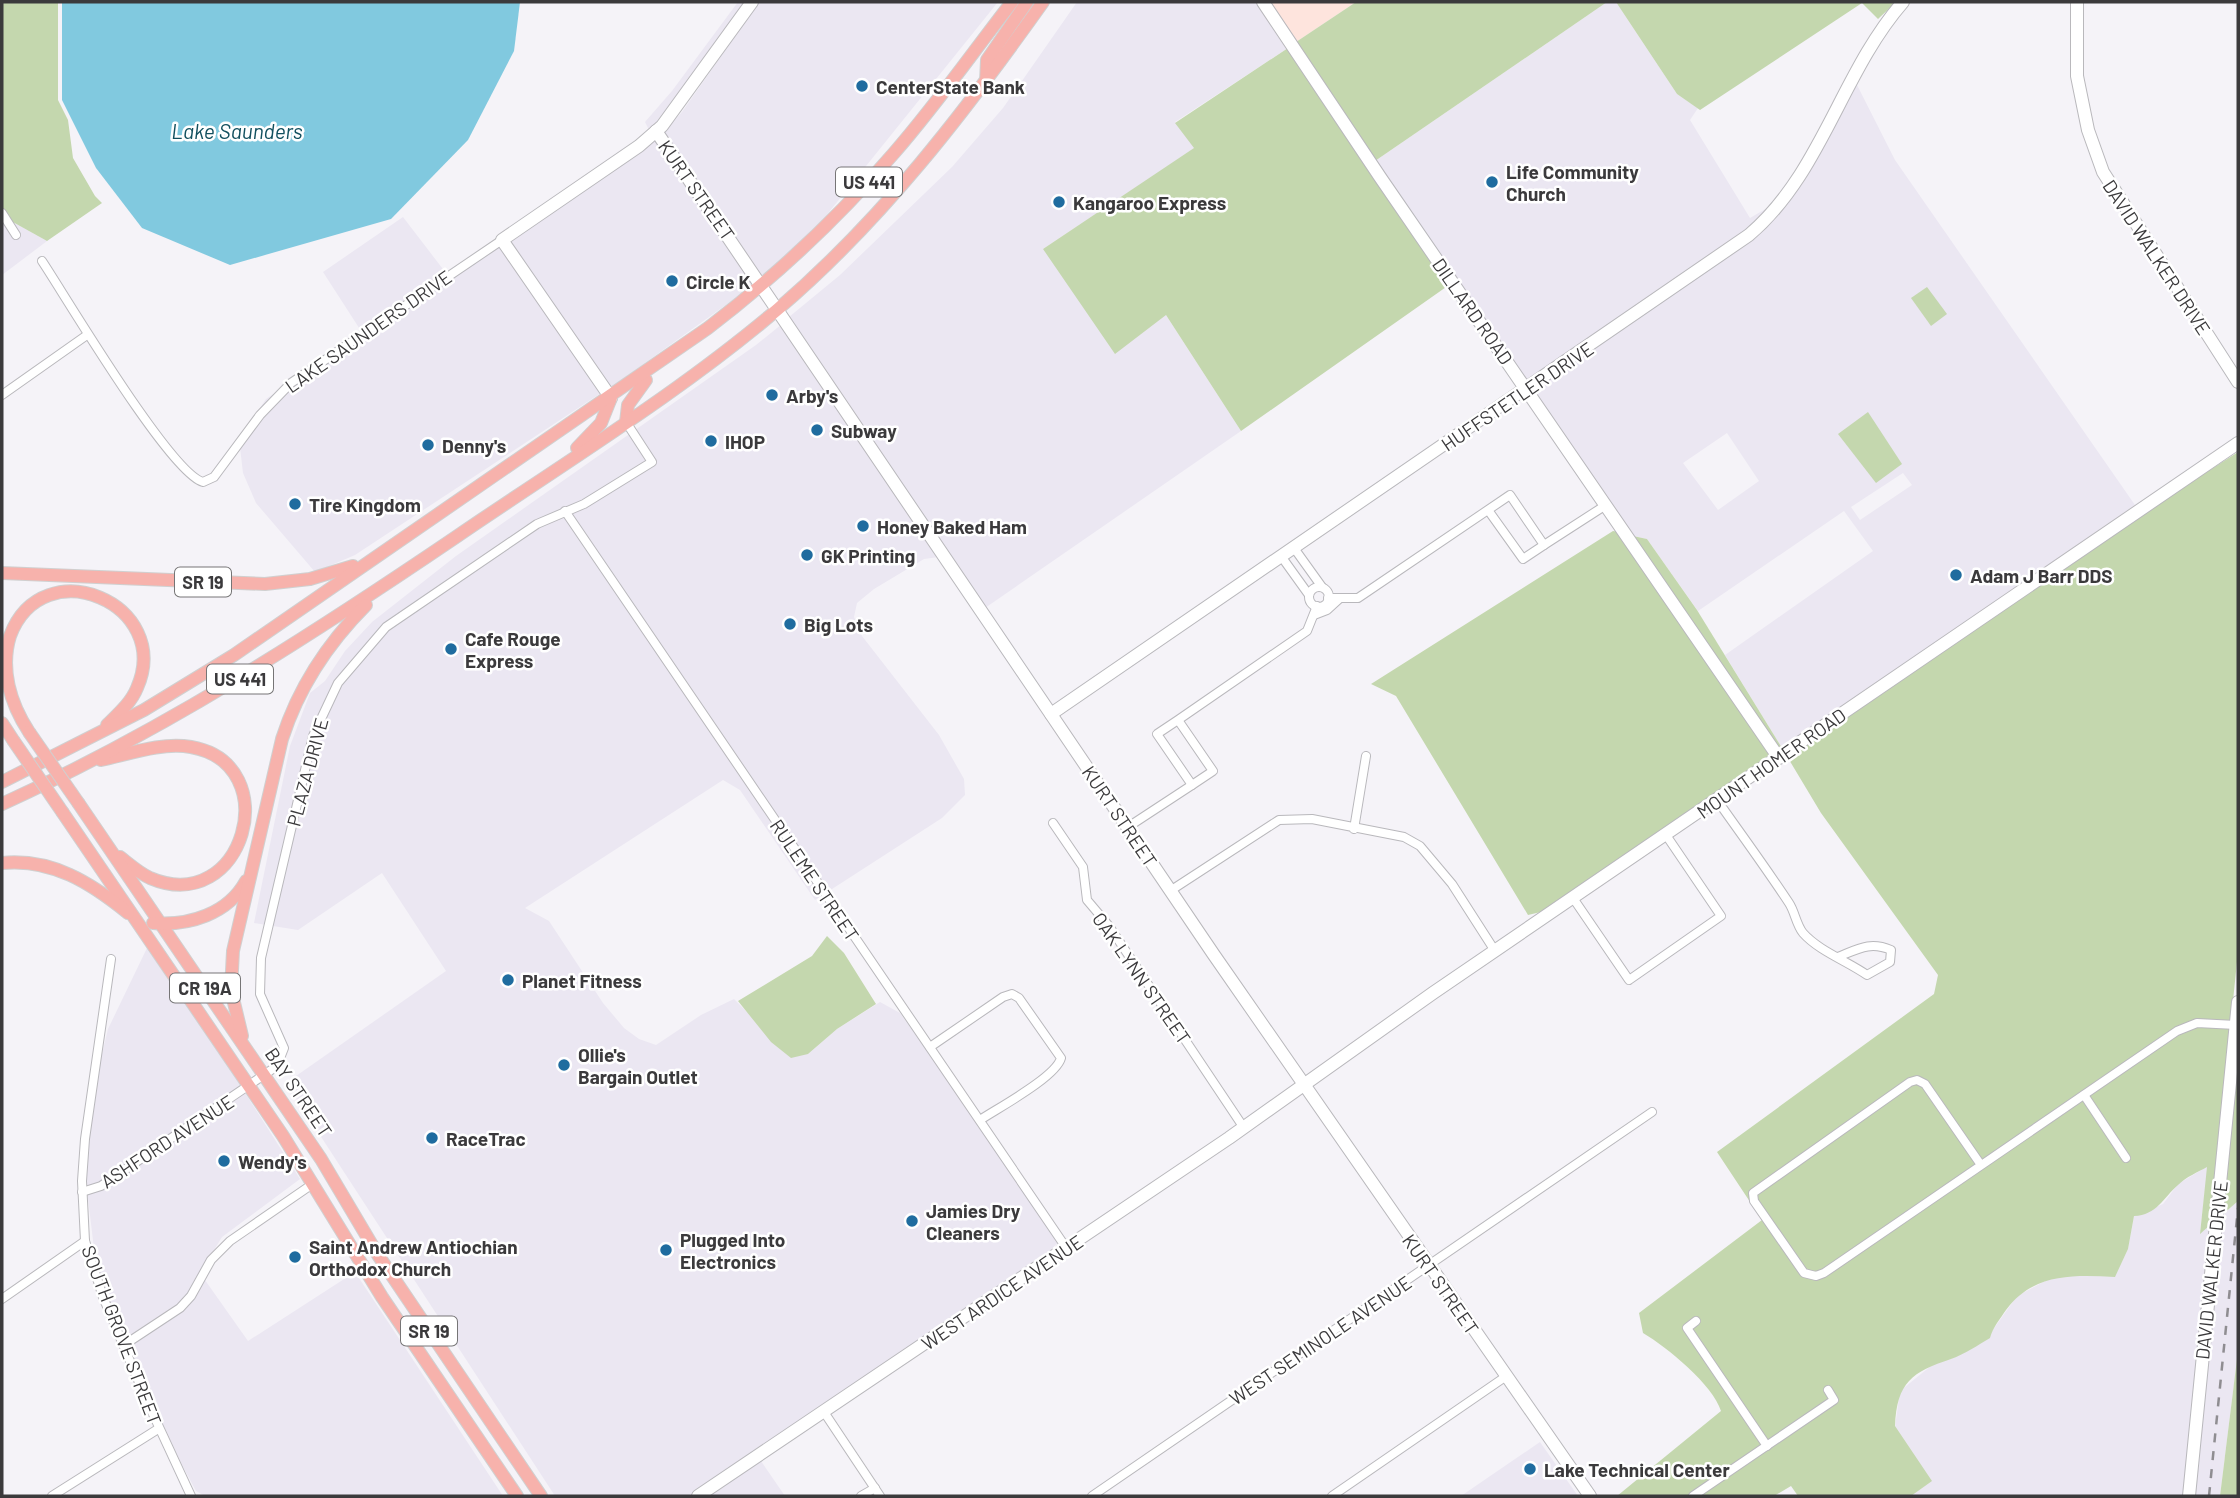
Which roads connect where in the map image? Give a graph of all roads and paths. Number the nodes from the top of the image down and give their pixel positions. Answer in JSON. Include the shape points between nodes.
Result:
{"nodes":[{"id":1,"x":752,"y":2,"type":"edge"},
{"id":2,"x":1012,"y":2,"type":"edge"},
{"id":3,"x":1027,"y":2,"type":"edge"},
{"id":4,"x":1044,"y":2,"type":"edge"},
{"id":5,"x":1263,"y":2,"type":"edge"},
{"id":6,"x":1903,"y":2,"type":"edge"},
{"id":7,"x":2077,"y":2,"type":"edge"},
{"id":8,"x":986,"y":82,"type":"junction"},
{"id":9,"x":656,"y":131,"type":"junction"},
{"id":10,"x":2,"y":214,"type":"edge"},
{"id":11,"x":16,"y":235,"type":"dead end"},
{"id":12,"x":502,"y":240,"type":"junction"},
{"id":13,"x":42,"y":261,"type":"dead end"},
{"id":14,"x":762,"y":286,"type":"junction"},
{"id":15,"x":778,"y":309,"type":"junction"},
{"id":16,"x":88,"y":335,"type":"junction"},
{"id":17,"x":663,"y":362,"type":"junction"},
{"id":18,"x":2238,"y":382,"type":"edge"},
{"id":19,"x":1526,"y":389,"type":"junction"},
{"id":20,"x":2,"y":395,"type":"edge"},
{"id":21,"x":611,"y":398,"type":"junction"},
{"id":22,"x":626,"y":422,"type":"junction"},
{"id":23,"x":2238,"y":443,"type":"edge"},
{"id":24,"x":560,"y":466,"type":"junction"},
{"id":25,"x":1606,"y":505,"type":"junction"},
{"id":26,"x":1488,"y":510,"type":"junction"},
{"id":27,"x":565,"y":511,"type":"junction"},
{"id":28,"x":1544,"y":545,"type":"junction"},
{"id":29,"x":1294,"y":548,"type":"junction"},
{"id":30,"x":1282,"y":556,"type":"junction"},
{"id":31,"x":1302,"y":560,"type":"junction"},
{"id":32,"x":370,"y":561,"type":"junction"},
{"id":33,"x":1290,"y":568,"type":"junction"},
{"id":34,"x":2,"y":573,"type":"edge"},
{"id":35,"x":33,"y":574,"type":"junction"},
{"id":36,"x":2,"y":582,"type":"edge"},
{"id":37,"x":387,"y":584,"type":"junction"},
{"id":38,"x":1322,"y":587,"type":"junction"},
{"id":39,"x":1309,"y":595,"type":"junction"},
{"id":40,"x":1328,"y":598,"type":"junction"},
{"id":41,"x":1339,"y":599,"type":"junction"},
{"id":42,"x":1315,"y":611,"type":"junction"},
{"id":43,"x":2,"y":691,"type":"edge"},
{"id":44,"x":17,"y":714,"type":"junction"},
{"id":45,"x":1051,"y":714,"type":"junction"},
{"id":46,"x":1178,"y":720,"type":"junction"},
{"id":47,"x":2,"y":723,"type":"edge"},
{"id":48,"x":97,"y":735,"type":"junction"},
{"id":49,"x":1366,"y":756,"type":"dead end"},
{"id":50,"x":1779,"y":758,"type":"junction"},
{"id":51,"x":87,"y":763,"type":"junction"},
{"id":52,"x":2,"y":782,"type":"edge"},
{"id":53,"x":1192,"y":785,"type":"junction"},
{"id":54,"x":1717,"y":800,"type":"junction"},
{"id":55,"x":2,"y":804,"type":"edge"},
{"id":56,"x":1054,"y":823,"type":"dead end"},
{"id":57,"x":1128,"y":827,"type":"junction"},
{"id":58,"x":1354,"y":829,"type":"junction"},
{"id":59,"x":1666,"y":835,"type":"junction"},
{"id":60,"x":109,"y":848,"type":"junction"},
{"id":61,"x":2,"y":863,"type":"edge"},
{"id":62,"x":251,"y":871,"type":"junction"},
{"id":63,"x":1170,"y":891,"type":"junction"},
{"id":64,"x":1573,"y":898,"type":"junction"},
{"id":65,"x":138,"y":921,"type":"junction"},
{"id":66,"x":160,"y":923,"type":"junction"},
{"id":67,"x":1495,"y":951,"type":"junction"},
{"id":68,"x":1838,"y":957,"type":"junction"},
{"id":69,"x":111,"y":959,"type":"dead end"},
{"id":70,"x":2238,"y":1002,"type":"edge"},
{"id":71,"x":2236,"y":1025,"type":"junction"},
{"id":72,"x":930,"y":1047,"type":"junction"},
{"id":73,"x":249,"y":1053,"type":"junction"},
{"id":74,"x":265,"y":1076,"type":"junction"},
{"id":75,"x":1305,"y":1086,"type":"junction"},
{"id":76,"x":250,"y":1087,"type":"junction"},
{"id":77,"x":2084,"y":1095,"type":"junction"},
{"id":78,"x":1652,"y":1112,"type":"dead end"},
{"id":79,"x":980,"y":1121,"type":"junction"},
{"id":80,"x":1244,"y":1128,"type":"junction"},
{"id":81,"x":2126,"y":1158,"type":"dead end"},
{"id":82,"x":1981,"y":1165,"type":"junction"},
{"id":83,"x":314,"y":1183,"type":"junction"},
{"id":84,"x":82,"y":1192,"type":"junction"},
{"id":85,"x":85,"y":1241,"type":"junction"},
{"id":86,"x":1067,"y":1249,"type":"junction"},
{"id":87,"x":378,"y":1255,"type":"junction"},
{"id":88,"x":362,"y":1266,"type":"junction"},
{"id":89,"x":1429,"y":1267,"type":"junction"},
{"id":90,"x":2,"y":1299,"type":"edge"},
{"id":91,"x":1696,"y":1321,"type":"dead end"},
{"id":92,"x":124,"y":1345,"type":"junction"},
{"id":93,"x":1505,"y":1377,"type":"junction"},
{"id":94,"x":1828,"y":1390,"type":"dead end"},
{"id":95,"x":824,"y":1412,"type":"junction"},
{"id":96,"x":493,"y":1426,"type":"junction"},
{"id":97,"x":158,"y":1429,"type":"junction"},
{"id":98,"x":477,"y":1437,"type":"junction"},
{"id":99,"x":1767,"y":1446,"type":"junction"},
{"id":100,"x":874,"y":1488,"type":"junction"},
{"id":101,"x":52,"y":1496,"type":"edge"},
{"id":102,"x":191,"y":1496,"type":"edge"},
{"id":103,"x":517,"y":1496,"type":"edge"},
{"id":104,"x":541,"y":1496,"type":"edge"},
{"id":105,"x":698,"y":1496,"type":"edge"},
{"id":106,"x":861,"y":1496,"type":"edge"},
{"id":107,"x":880,"y":1496,"type":"edge"},
{"id":108,"x":1092,"y":1496,"type":"edge"},
{"id":109,"x":1332,"y":1496,"type":"edge"},
{"id":110,"x":1590,"y":1496,"type":"edge"},
{"id":111,"x":1693,"y":1496,"type":"edge"},
{"id":112,"x":2189,"y":1496,"type":"edge"}],
"edges":[{"from":1,"to":9,"type":"street","name":"LAKE SAUNDERS DRIVE","via":[[678,108]]},
{"from":2,"to":14,"type":"main road","number":"US 441","via":[[894,153]]},
{"from":3,"to":8,"type":"main road","via":[[987,60]]},
{"from":4,"to":8,"type":"main road","number":"US 441"},
{"from":5,"to":19,"type":"street","name":"DILLARD ROAD"},
{"from":6,"to":19,"type":"street","name":"HUFFSTETLER DRIVE","via":[[1868,48],[1804,171],[1773,213],[1714,261]]},
{"from":7,"to":18,"type":"street","name":"DAVID WALKER DRIVE","via":[[2077,76],[2103,172]]},
{"from":8,"to":15,"type":"main road","number":"US 441","via":[[888,202]]},
{"from":9,"to":12,"type":"street","name":"LAKE SAUNDERS DRIVE"},
{"from":9,"to":14,"type":"street","name":"KURT STREET"},
{"from":10,"to":11,"type":"street"},
{"from":12,"to":16,"type":"street","name":"LAKE SAUNDERS DRIVE","via":[[291,383],[208,481],[196,480],[181,466]]},
{"from":12,"to":21,"type":"street"},
{"from":13,"to":16,"type":"street"},
{"from":14,"to":15,"type":"street","name":"KURT STREET"},
{"from":14,"to":17,"type":"main road","number":"US 441"},
{"from":15,"to":22,"type":"main road","number":"US 441"},
{"from":15,"to":45,"type":"street","name":"KURT STREET"},
{"from":16,"to":20,"type":"street"},
{"from":17,"to":21,"type":"main road","number":"US 441"},
{"from":17,"to":22,"type":"main road","via":[[636,390]]},
{"from":19,"to":25,"type":"street","name":"DILLARD ROAD"},
{"from":19,"to":29,"type":"street","name":"HUFFSTETLER DRIVE"},
{"from":21,"to":24,"type":"main road","via":[[601,423]]},
{"from":21,"to":32,"type":"main road","number":"US 441"},
{"from":22,"to":24,"type":"main road","number":"US 441"},
{"from":22,"to":27,"type":"street","via":[[652,462],[619,485]]},
{"from":23,"to":50,"type":"street","name":"MOUNT HOMER ROAD"},
{"from":24,"to":37,"type":"main road","number":"US 441"},
{"from":25,"to":28,"type":"street"},
{"from":25,"to":50,"type":"street","name":"DILLARD ROAD"},
{"from":26,"to":28,"type":"street","via":[[1523,559]]},
{"from":26,"to":28,"type":"street","via":[[1510,495]]},
{"from":26,"to":41,"type":"street","via":[[1358,598]]},
{"from":27,"to":72,"type":"street","name":"RULEME STREET"},
{"from":27,"to":74,"type":"street","name":"PLAZA DRIVE","via":[[537,524],[392,623],[351,665],[327,702],[313,736],[261,958],[260,994],[284,1048],[282,1060]]},
{"from":29,"to":30,"type":"street","name":"HUFFSTETLER DRIVE"},
{"from":29,"to":31,"type":"street"},
{"from":30,"to":33,"type":"street"},
{"from":30,"to":45,"type":"street","name":"HUFFSTETLER DRIVE"},
{"from":31,"to":33,"type":"street"},
{"from":31,"to":38,"type":"street"},
{"from":32,"to":35,"type":"main road","number":"SR 19","via":[[310,579],[265,584]]},
{"from":32,"to":48,"type":"main road","number":"US 441","via":[[187,685]]},
{"from":33,"to":39,"type":"street"},
{"from":34,"to":35,"type":"main road"},
{"from":35,"to":36,"type":"main road","number":"SR 19"},
{"from":37,"to":51,"type":"main road","number":"US 441","via":[[239,679]]},
{"from":37,"to":62,"type":"main road","number":"SR 19","via":[[331,642],[301,690],[282,739]]},
{"from":38,"to":39,"type":"street","via":[[1312,589]]},
{"from":38,"to":40,"type":"street"},
{"from":39,"to":42,"type":"street"},
{"from":40,"to":41,"type":"street"},
{"from":40,"to":42,"type":"street"},
{"from":41,"to":42,"type":"street","via":[[1327,610]]},
{"from":42,"to":46,"type":"street","via":[[1307,631]]},
{"from":43,"to":44,"type":"street","number":"CR 19A"},
{"from":44,"to":48,"type":"main road","name":"BAY STREET","via":[[4,670],[17,622],[33,604],[55,592],[93,594],[112,603],[131,621],[143,658],[132,697]]},
{"from":44,"to":60,"type":"main road","name":"BAY STREET","number":"CR 19A","bridge":true},
{"from":45,"to":57,"type":"street","name":"KURT STREET"},
{"from":46,"to":53,"type":"street","via":[[1157,734]]},
{"from":46,"to":53,"type":"street","via":[[1213,771]]},
{"from":47,"to":65,"type":"main road","name":"BAY STREET","number":"SR 19","bridge":true},
{"from":48,"to":52,"type":"main road","number":"US 441"},
{"from":49,"to":58,"type":"street"},
{"from":50,"to":54,"type":"street","name":"MOUNT HOMER ROAD"},
{"from":51,"to":55,"type":"main road","number":"US 441"},
{"from":51,"to":60,"type":"main road","via":[[155,748],[198,749],[229,769],[245,803],[244,832],[237,851],[218,870],[199,880],[175,884],[150,878]]},
{"from":53,"to":57,"type":"street"},
{"from":54,"to":59,"type":"street","name":"MOUNT HOMER ROAD"},
{"from":54,"to":68,"type":"street","via":[[1804,933]]},
{"from":56,"to":80,"type":"street","name":"OAK LYNN STREET","via":[[1083,867],[1087,900]]},
{"from":57,"to":63,"type":"street","name":"KURT STREET"},
{"from":58,"to":63,"type":"street","via":[[1301,817],[1279,820]]},
{"from":58,"to":67,"type":"street","via":[[1404,837],[1420,846],[1452,884]]},
{"from":59,"to":64,"type":"street","name":"MOUNT HOMER ROAD"},
{"from":59,"to":64,"type":"street","via":[[1721,916],[1629,980]]},
{"from":60,"to":66,"type":"main road","name":"BAY STREET","number":"CR 19A"},
{"from":61,"to":65,"type":"main road","via":[[29,863],[67,873]]},
{"from":62,"to":66,"type":"main road","via":[[234,897],[213,912],[187,922]]},
{"from":62,"to":73,"type":"main road","number":"SR 19","via":[[231,970],[233,1004]]},
{"from":63,"to":75,"type":"street","name":"KURT STREET"},
{"from":64,"to":67,"type":"street","name":"MOUNT HOMER ROAD"},
{"from":65,"to":66,"type":"main road"},
{"from":65,"to":76,"type":"main road","name":"BAY STREET","number":"SR 19"},
{"from":66,"to":73,"type":"main road","name":"BAY STREET","number":"CR 19A"},
{"from":67,"to":75,"type":"street","name":"MOUNT HOMER ROAD"},
{"from":68,"to":68,"type":"street","via":[[1858,947],[1880,945],[1891,950],[1890,962],[1867,975]]},
{"from":69,"to":84,"type":"street","name":"SOUTH GROVE STREET","via":[[85,1139]]},
{"from":70,"to":71,"type":"street","name":"DAVID WALKER DRIVE"},
{"from":71,"to":77,"type":"street","via":[[2187,1026]]},
{"from":71,"to":112,"type":"street","name":"DAVID WALKER DRIVE"},
{"from":72,"to":79,"type":"street","name":"RULEME STREET"},
{"from":72,"to":79,"type":"street","via":[[1012,994],[1061,1058],[1048,1075]]},
{"from":73,"to":74,"type":"main road","name":"BAY STREET","number":"SR 19"},
{"from":74,"to":76,"type":"street","name":"PLAZA DRIVE"},
{"from":74,"to":87,"type":"main road","name":"BAY STREET","number":"SR 19"},
{"from":75,"to":80,"type":"street","name":"WEST ARDICE AVENUE"},
{"from":75,"to":89,"type":"street","name":"KURT STREET"},
{"from":76,"to":83,"type":"main road","name":"BAY STREET","number":"SR 19"},
{"from":76,"to":84,"type":"street","name":"ASHFORD AVENUE","via":[[101,1186]]},
{"from":77,"to":81,"type":"street"},
{"from":77,"to":82,"type":"street"},
{"from":78,"to":89,"type":"street","name":"WEST SEMINOLE AVENUE"},
{"from":79,"to":86,"type":"street","name":"RULEME STREET"},
{"from":80,"to":86,"type":"street","name":"WEST ARDICE AVENUE"},
{"from":82,"to":82,"type":"street","via":[[1816,1276],[1804,1273],[1754,1201],[1759,1186],[1917,1080],[1925,1084]]},
{"from":83,"to":88,"type":"main road","name":"BAY STREET","number":"SR 19"},
{"from":83,"to":92,"type":"street","via":[[230,1241],[211,1260],[180,1308]]},
{"from":84,"to":85,"type":"street","name":"SOUTH GROVE STREET"},
{"from":85,"to":90,"type":"street"},
{"from":85,"to":92,"type":"street","name":"SOUTH GROVE STREET"},
{"from":86,"to":95,"type":"street","name":"WEST ARDICE AVENUE"},
{"from":87,"to":88,"type":"street"},
{"from":87,"to":96,"type":"main road","name":"BAY STREET","number":"SR 19"},
{"from":88,"to":98,"type":"main road","name":"BAY STREET","number":"SR 19"},
{"from":89,"to":93,"type":"street","name":"KURT STREET"},
{"from":89,"to":108,"type":"street","name":"WEST SEMINOLE AVENUE"},
{"from":91,"to":99,"type":"street","via":[[1687,1328]]},
{"from":92,"to":97,"type":"street","name":"SOUTH GROVE STREET"},
{"from":93,"to":109,"type":"street"},
{"from":93,"to":110,"type":"street","name":"KURT STREET"},
{"from":94,"to":99,"type":"street","via":[[1835,1400]]},
{"from":95,"to":100,"type":"street"},
{"from":95,"to":105,"type":"street","name":"WEST ARDICE AVENUE"},
{"from":96,"to":98,"type":"street"},
{"from":96,"to":104,"type":"main road","name":"BAY STREET","number":"SR 19"},
{"from":97,"to":101,"type":"street"},
{"from":97,"to":102,"type":"street","name":"SOUTH GROVE STREET"},
{"from":98,"to":103,"type":"main road","name":"BAY STREET","number":"SR 19"},
{"from":99,"to":111,"type":"street"},
{"from":100,"to":106,"type":"street"},
{"from":100,"to":107,"type":"street"}]}
